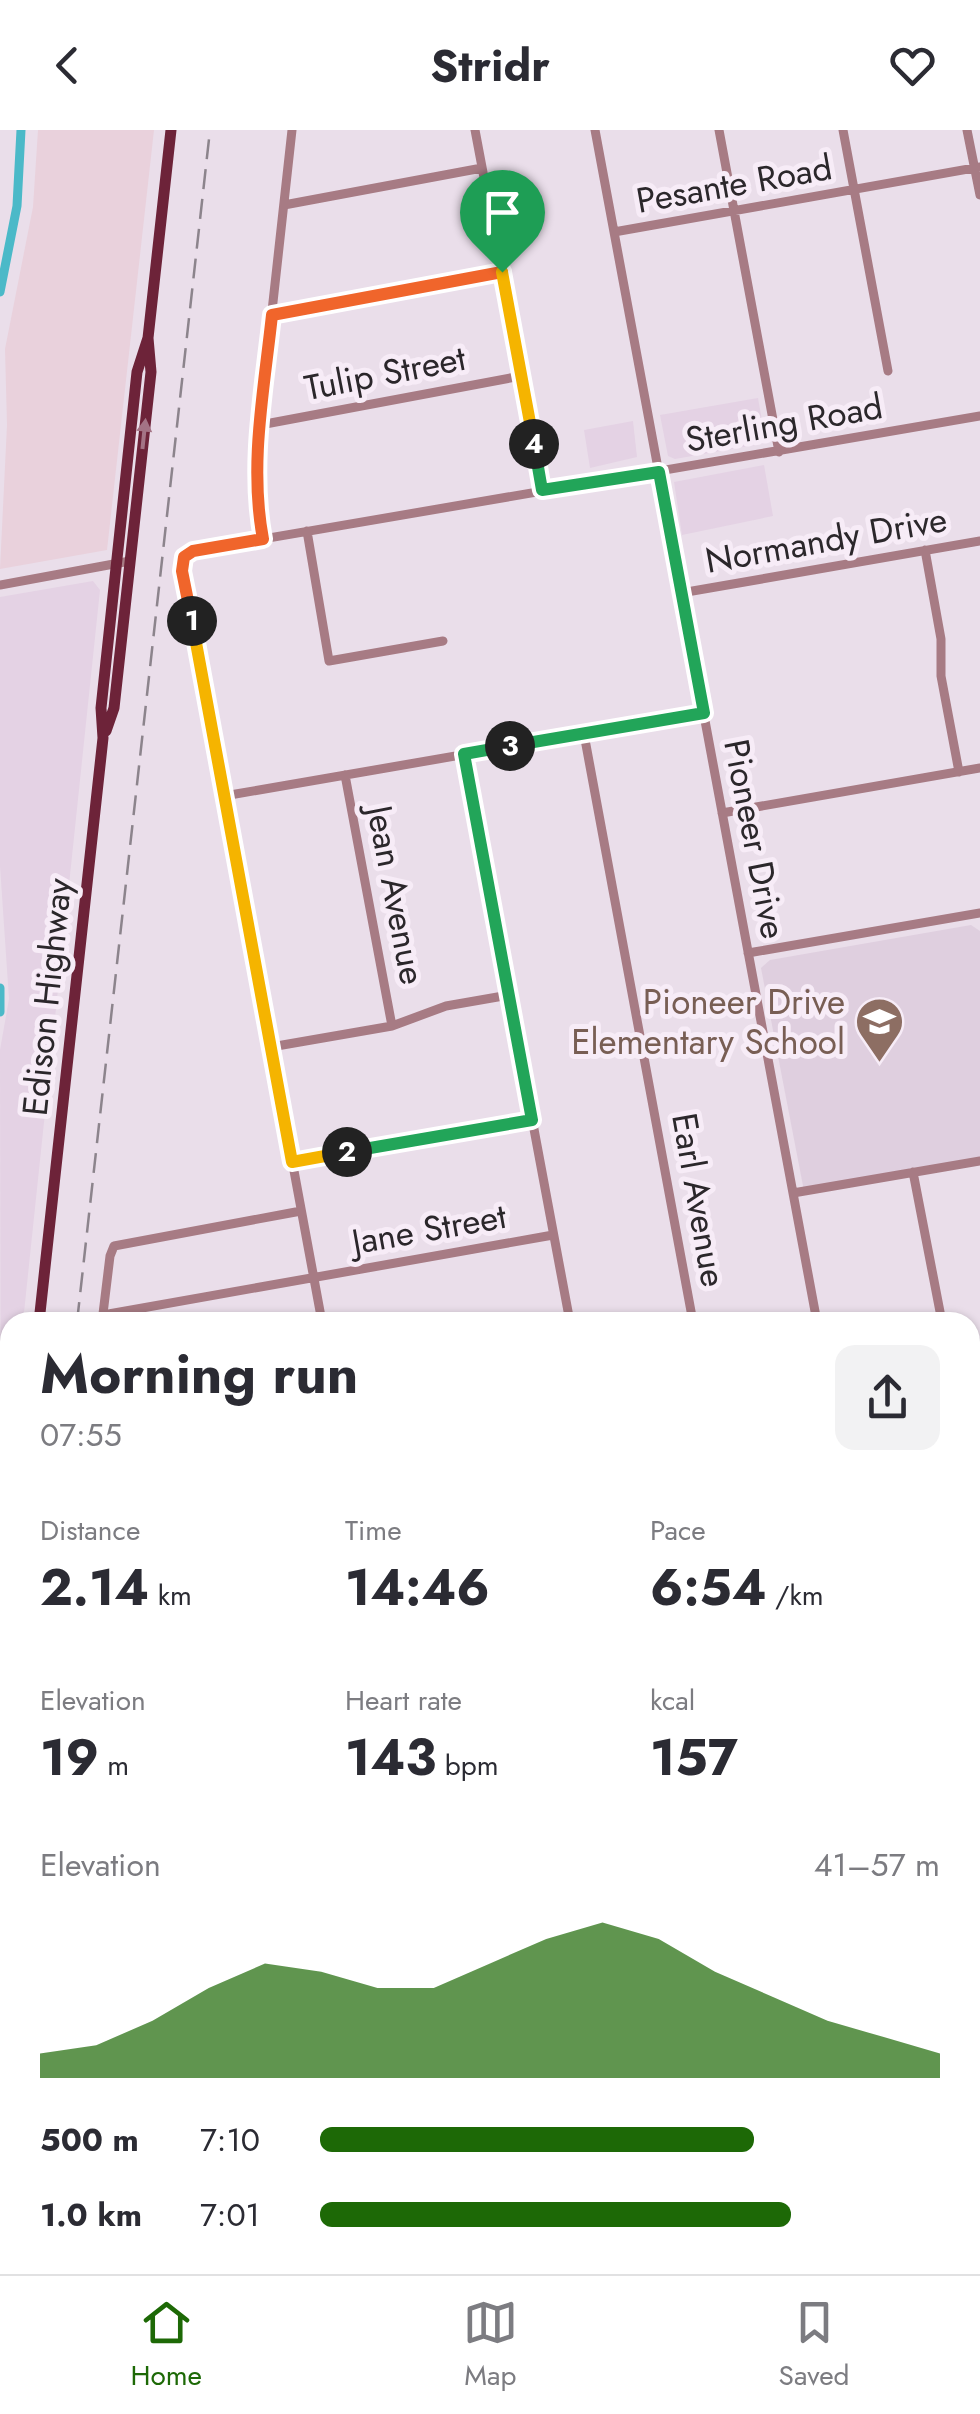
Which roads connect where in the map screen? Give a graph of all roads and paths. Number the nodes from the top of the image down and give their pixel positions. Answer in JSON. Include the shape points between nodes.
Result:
{"nodes":[{"id":1,"x":171,"y":130,"type":"edge"},
{"id":2,"x":292,"y":130,"type":"edge"},
{"id":3,"x":475,"y":130,"type":"edge"},
{"id":4,"x":595,"y":130,"type":"edge"},
{"id":5,"x":719,"y":130,"type":"edge"},
{"id":6,"x":843,"y":130,"type":"edge"},
{"id":7,"x":967,"y":130,"type":"edge"},
{"id":8,"x":977,"y":167,"type":"edge"},
{"id":9,"x":482,"y":168,"type":"junction"},
{"id":10,"x":854,"y":191,"type":"junction"},
{"id":11,"x":980,"y":194,"type":"edge"},
{"id":12,"x":284,"y":205,"type":"junction"},
{"id":13,"x":734,"y":212,"type":"junction"},
{"id":14,"x":614,"y":232,"type":"junction"},
{"id":15,"x":502,"y":272,"type":"junction"},
{"id":16,"x":272,"y":315,"type":"junction"},
{"id":17,"x":888,"y":371,"type":"dead end"},
{"id":18,"x":521,"y":376,"type":"junction"},
{"id":19,"x":980,"y":416,"type":"edge"},
{"id":20,"x":260,"y":425,"type":"junction"},
{"id":21,"x":779,"y":452,"type":"junction"},
{"id":22,"x":659,"y":472,"type":"junction"},
{"id":23,"x":542,"y":490,"type":"junction"},
{"id":24,"x":306,"y":531,"type":"junction"},
{"id":25,"x":263,"y":539,"type":"junction"},
{"id":26,"x":980,"y":541,"type":"edge"},
{"id":27,"x":925,"y":550,"type":"junction"},
{"id":28,"x":123,"y":563,"type":"junction"},
{"id":29,"x":0,"y":585,"type":"edge"},
{"id":30,"x":681,"y":592,"type":"junction"},
{"id":31,"x":444,"y":641,"type":"dead end"},
{"id":32,"x":704,"y":713,"type":"junction"},
{"id":33,"x":584,"y":734,"type":"junction"},
{"id":34,"x":464,"y":754,"type":"junction"},
{"id":35,"x":980,"y":768,"type":"edge"},
{"id":36,"x":959,"y":772,"type":"junction"},
{"id":37,"x":346,"y":775,"type":"junction"},
{"id":38,"x":224,"y":796,"type":"junction"},
{"id":39,"x":722,"y":813,"type":"junction"},
{"id":40,"x":980,"y":913,"type":"edge"},
{"id":41,"x":748,"y":953,"type":"junction"},
{"id":42,"x":509,"y":995,"type":"junction"},
{"id":43,"x":392,"y":1026,"type":"junction"},
{"id":44,"x":271,"y":1047,"type":"junction"},
{"id":45,"x":532,"y":1120,"type":"junction"},
{"id":46,"x":980,"y":1161,"type":"edge"},
{"id":47,"x":292,"y":1162,"type":"junction"},
{"id":48,"x":913,"y":1172,"type":"junction"},
{"id":49,"x":793,"y":1193,"type":"junction"},
{"id":50,"x":300,"y":1210,"type":"junction"},
{"id":51,"x":553,"y":1235,"type":"junction"},
{"id":52,"x":314,"y":1276,"type":"junction"},
{"id":53,"x":40,"y":1312,"type":"edge"},
{"id":54,"x":103,"y":1312,"type":"edge"},
{"id":55,"x":137,"y":1312,"type":"edge"},
{"id":56,"x":320,"y":1312,"type":"edge"},
{"id":57,"x":568,"y":1312,"type":"edge"},
{"id":58,"x":691,"y":1312,"type":"edge"},
{"id":59,"x":814,"y":1312,"type":"edge"},
{"id":60,"x":940,"y":1312,"type":"edge"}],
"edges":[{"from":1,"to":28,"type":"main road","name":"Edison Highway","via":[[148,338],[137,372]]},
{"from":2,"to":12,"type":"street"},
{"from":3,"to":9,"type":"street"},
{"from":4,"to":14,"type":"street","name":"Pioneer Drive"},
{"from":5,"to":13,"type":"street"},
{"from":6,"to":10,"type":"street"},
{"from":7,"to":8,"type":"street"},
{"from":8,"to":10,"type":"street","name":"Pesante Road"},
{"from":8,"to":11,"type":"street"},
{"from":9,"to":12,"type":"street"},
{"from":9,"to":15,"type":"street"},
{"from":10,"to":13,"type":"street","name":"Pesante Road"},
{"from":10,"to":17,"type":"street"},
{"from":12,"to":16,"type":"street"},
{"from":13,"to":14,"type":"street","name":"Pesante Road"},
{"from":13,"to":21,"type":"street"},
{"from":14,"to":22,"type":"street","name":"Pioneer Drive"},
{"from":15,"to":16,"type":"street"},
{"from":15,"to":18,"type":"street"},
{"from":16,"to":20,"type":"street"},
{"from":18,"to":20,"type":"street","name":"Tulip Street"},
{"from":18,"to":23,"type":"street"},
{"from":19,"to":21,"type":"street","name":"Sterling Road"},
{"from":20,"to":25,"type":"street","via":[[255,485]]},
{"from":21,"to":22,"type":"street","name":"Sterling Road"},
{"from":22,"to":23,"type":"street","name":"Sterling Road"},
{"from":22,"to":30,"type":"street","name":"Pioneer Drive"},
{"from":23,"to":24,"type":"street","name":"Sterling Road"},
{"from":24,"to":25,"type":"street","name":"Sterling Road"},
{"from":24,"to":31,"type":"street","via":[[329,661]]},
{"from":25,"to":38,"type":"street","name":"Sterling Road","via":[[184,557]]},
{"from":26,"to":27,"type":"street","name":"Normandy Drive"},
{"from":27,"to":30,"type":"street","name":"Normandy Drive"},
{"from":27,"to":36,"type":"street"},
{"from":28,"to":29,"type":"street"},
{"from":28,"to":53,"type":"main road","name":"Edison Highway","via":[[101,708]]},
{"from":30,"to":32,"type":"street","name":"Pioneer Drive"},
{"from":32,"to":33,"type":"street"},
{"from":32,"to":39,"type":"street","name":"Pioneer Drive"},
{"from":33,"to":34,"type":"street"},
{"from":33,"to":58,"type":"street","name":"Earl Avenue"},
{"from":34,"to":37,"type":"street"},
{"from":34,"to":42,"type":"street"},
{"from":35,"to":36,"type":"street"},
{"from":36,"to":39,"type":"street"},
{"from":37,"to":38,"type":"street"},
{"from":37,"to":43,"type":"street","name":"Jean Avenue"},
{"from":38,"to":44,"type":"street"},
{"from":39,"to":41,"type":"street","name":"Pioneer Drive"},
{"from":40,"to":41,"type":"street"},
{"from":41,"to":49,"type":"street","name":"Pioneer Drive"},
{"from":42,"to":43,"type":"street","via":[[446,1006]]},
{"from":42,"to":45,"type":"street"},
{"from":43,"to":44,"type":"street"},
{"from":44,"to":47,"type":"street"},
{"from":45,"to":47,"type":"street"},
{"from":45,"to":51,"type":"street"},
{"from":46,"to":48,"type":"street"},
{"from":47,"to":50,"type":"street"},
{"from":48,"to":49,"type":"street"},
{"from":48,"to":60,"type":"street"},
{"from":49,"to":59,"type":"street","name":"Pioneer Drive"},
{"from":50,"to":52,"type":"street"},
{"from":50,"to":54,"type":"street","via":[[121,1242],[110,1256]]},
{"from":51,"to":52,"type":"street","name":"Jane Street"},
{"from":51,"to":57,"type":"street"},
{"from":52,"to":55,"type":"street","name":"Jane Street"},
{"from":52,"to":56,"type":"street"}]}
